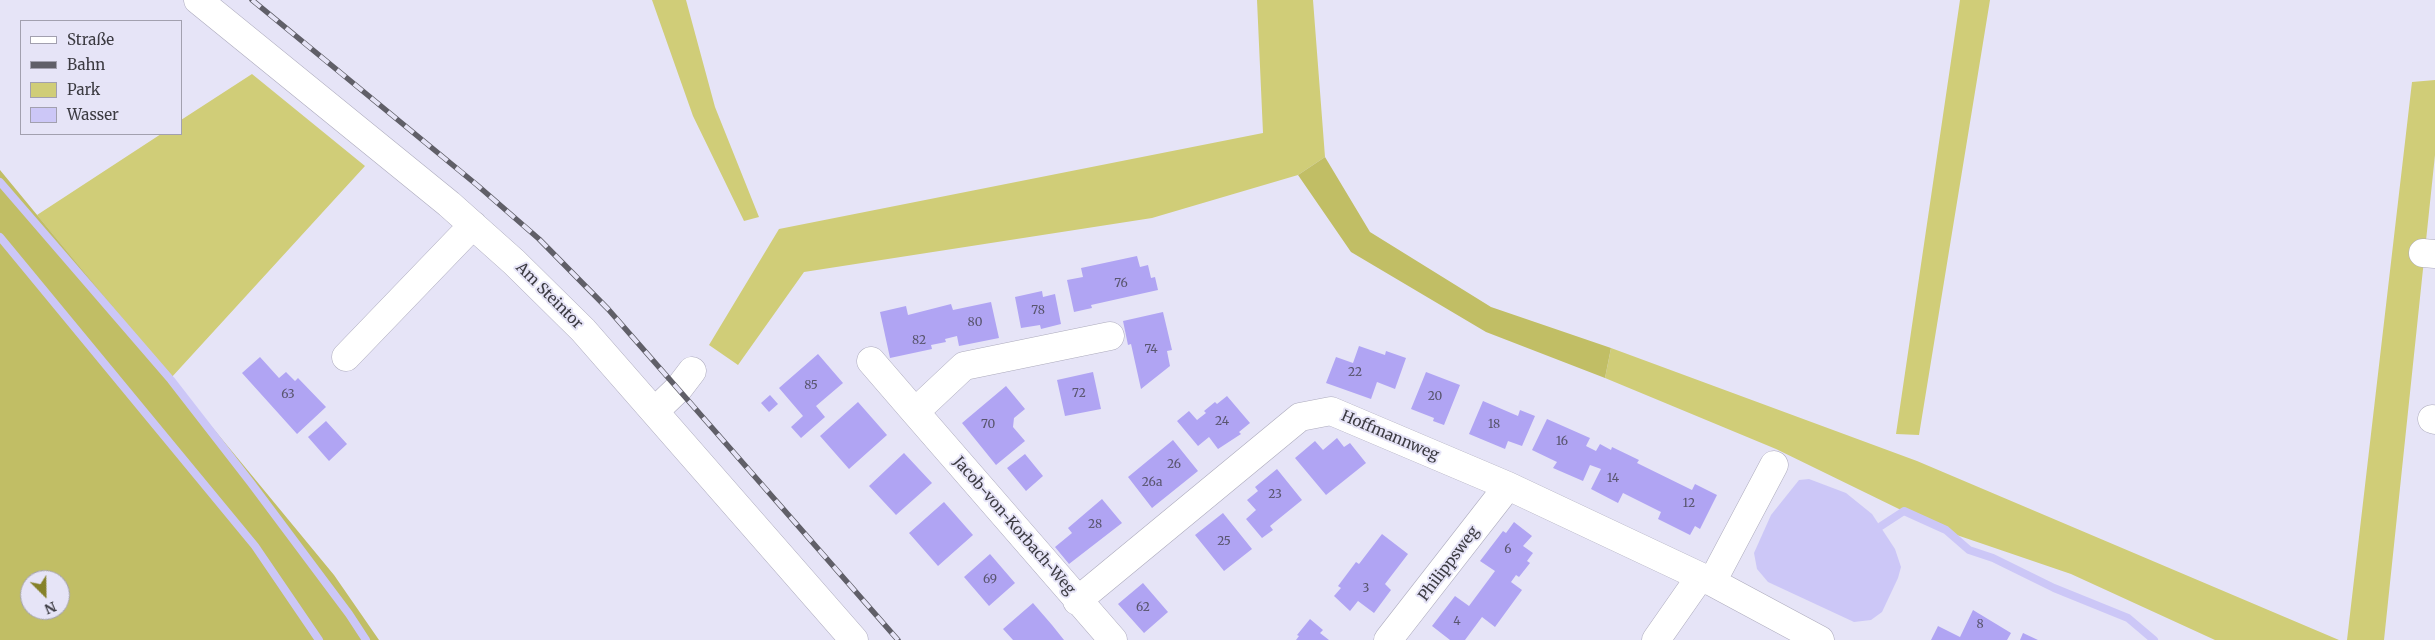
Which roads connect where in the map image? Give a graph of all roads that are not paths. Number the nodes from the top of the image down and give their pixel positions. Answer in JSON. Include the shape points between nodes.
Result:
{"nodes":[{"id":1,"x":198,"y":0,"type":"edge"},
{"id":2,"x":473,"y":225,"type":"junction"},
{"id":3,"x":1110,"y":336,"type":"dead end"},
{"id":4,"x":346,"y":357,"type":"dead end"},
{"id":5,"x":871,"y":361,"type":"dead end"},
{"id":6,"x":692,"y":371,"type":"dead end"},
{"id":7,"x":655,"y":411,"type":"junction"},
{"id":8,"x":915,"y":412,"type":"junction"},
{"id":9,"x":1774,"y":465,"type":"dead end"},
{"id":10,"x":1508,"y":486,"type":"junction"},
{"id":11,"x":1706,"y":579,"type":"junction"},
{"id":12,"x":1077,"y":600,"type":"junction"},
{"id":13,"x":854,"y":640,"type":"edge"},
{"id":14,"x":1113,"y":640,"type":"edge"},
{"id":15,"x":1388,"y":640,"type":"edge"},
{"id":16,"x":1656,"y":640,"type":"edge"},
{"id":17,"x":1820,"y":640,"type":"edge"}],
"edges":[{"from":1,"to":2,"type":"street","name":"Am Steintor"},
{"from":2,"to":4,"type":"street"},
{"from":2,"to":7,"type":"street","name":"Am Steintor","via":[[582,330]]},
{"from":3,"to":8,"type":"street","via":[[964,366]]},
{"from":5,"to":8,"type":"street","name":"Jacob-von-Korbach-Weg"},
{"from":6,"to":7,"type":"street"},
{"from":7,"to":13,"type":"street","name":"Am Steintor"},
{"from":8,"to":12,"type":"street","name":"Jacob-von-Korbach-Weg"},
{"from":9,"to":11,"type":"street"},
{"from":10,"to":11,"type":"street","name":"Hoffmannweg"},
{"from":10,"to":12,"type":"street","name":"Hoffmannweg","via":[[1331,411],[1300,417]]},
{"from":10,"to":15,"type":"street","name":"Philippsweg"},
{"from":11,"to":16,"type":"street"},
{"from":11,"to":17,"type":"street","name":"Hoffmannweg"},
{"from":12,"to":14,"type":"street","name":"Jacob-von-Korbach-Weg"}]}
